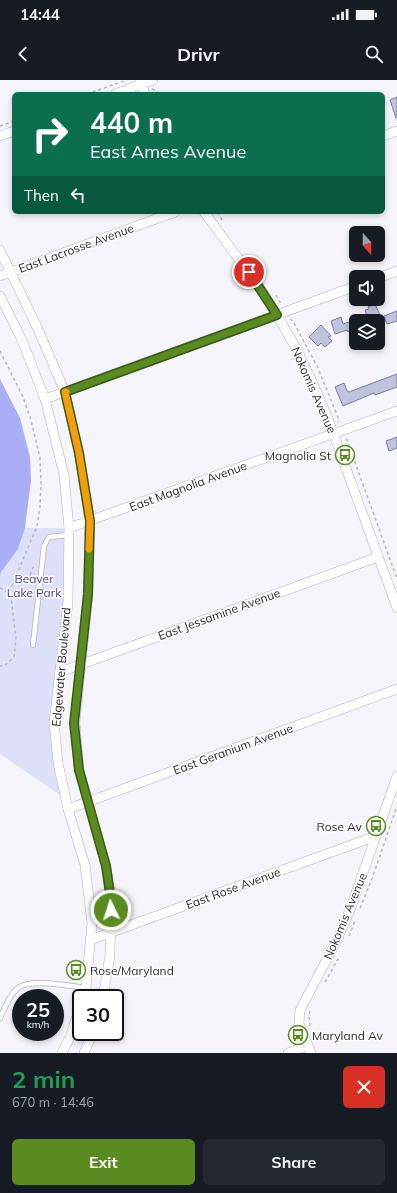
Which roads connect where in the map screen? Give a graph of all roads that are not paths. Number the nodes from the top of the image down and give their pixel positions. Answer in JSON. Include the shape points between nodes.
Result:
{"nodes":[{"id":1,"x":141,"y":82,"type":"edge"},
{"id":2,"x":150,"y":88,"type":"edge"},
{"id":3,"x":119,"y":92,"type":"edge"},
{"id":4,"x":397,"y":131,"type":"edge"},
{"id":5,"x":12,"y":132,"type":"edge"},
{"id":6,"x":385,"y":135,"type":"edge"},
{"id":7,"x":0,"y":136,"type":"edge"},
{"id":8,"x":170,"y":214,"type":"edge"},
{"id":9,"x":205,"y":214,"type":"edge"},
{"id":10,"x":0,"y":250,"type":"edge"},
{"id":11,"x":397,"y":271,"type":"edge"},
{"id":12,"x":10,"y":272,"type":"junction"},
{"id":13,"x":385,"y":275,"type":"edge"},
{"id":14,"x":0,"y":276,"type":"edge"},
{"id":15,"x":349,"y":289,"type":"edge"},
{"id":16,"x":0,"y":296,"type":"edge"},
{"id":17,"x":277,"y":315,"type":"junction"},
{"id":18,"x":65,"y":392,"type":"junction"},
{"id":19,"x":45,"y":399,"type":"junction"},
{"id":20,"x":397,"y":411,"type":"edge"},
{"id":21,"x":334,"y":435,"type":"junction"},
{"id":22,"x":90,"y":521,"type":"junction"},
{"id":23,"x":69,"y":532,"type":"junction"},
{"id":24,"x":378,"y":557,"type":"junction"},
{"id":25,"x":397,"y":608,"type":"edge"},
{"id":26,"x":33,"y":645,"type":"dead end"},
{"id":27,"x":80,"y":665,"type":"junction"},
{"id":28,"x":60,"y":672,"type":"junction"},
{"id":29,"x":397,"y":689,"type":"edge"},
{"id":30,"x":397,"y":776,"type":"edge"},
{"id":31,"x":88,"y":802,"type":"junction"},
{"id":32,"x":68,"y":808,"type":"junction"},
{"id":33,"x":376,"y":836,"type":"junction"},
{"id":34,"x":111,"y":932,"type":"junction"},
{"id":35,"x":90,"y":940,"type":"junction"},
{"id":36,"x":86,"y":988,"type":"joint"},
{"id":37,"x":104,"y":989,"type":"edge"},
{"id":38,"x":0,"y":1018,"type":"edge"},
{"id":39,"x":72,"y":1032,"type":"edge"},
{"id":40,"x":89,"y":1041,"type":"edge"},
{"id":41,"x":309,"y":1049,"type":"edge"},
{"id":42,"x":62,"y":1053,"type":"edge"},
{"id":43,"x":84,"y":1053,"type":"edge"},
{"id":44,"x":288,"y":1053,"type":"edge"}],
"edges":[{"from":1,"to":2,"type":"street"},
{"from":1,"to":3,"type":"street"},
{"from":4,"to":6,"type":"street"},
{"from":5,"to":7,"type":"street"},
{"from":8,"to":12,"type":"street","name":"East Lacrosse Avenue"},
{"from":9,"to":17,"type":"street","name":"Nokomis Avenue"},
{"from":10,"to":12,"type":"street","name":"Edgewater Boulevard"},
{"from":11,"to":13,"type":"street"},
{"from":12,"to":14,"type":"street","name":"East Lacrosse Avenue"},
{"from":12,"to":18,"type":"street","name":"Edgewater Boulevard"},
{"from":15,"to":17,"type":"street"},
{"from":16,"to":19,"type":"street","name":"Edgewater Boulevard","via":[[22,340]]},
{"from":17,"to":18,"type":"street"},
{"from":17,"to":21,"type":"street","name":"Nokomis Avenue","via":[[311,379]]},
{"from":18,"to":19,"type":"street"},
{"from":18,"to":22,"type":"street","name":"Edgewater Boulevard","via":[[79,453]]},
{"from":19,"to":23,"type":"street","name":"Edgewater Boulevard","via":[[64,475]]},
{"from":20,"to":21,"type":"street","name":"East Magnolia Avenue"},
{"from":21,"to":22,"type":"street","name":"East Magnolia Avenue"},
{"from":21,"to":24,"type":"street","name":"Nokomis Avenue"},
{"from":22,"to":23,"type":"street","name":"East Magnolia Avenue"},
{"from":22,"to":27,"type":"street","name":"Edgewater Boulevard","via":[[88,594]]},
{"from":23,"to":26,"type":"lane","via":[[49,537],[44,546]]},
{"from":23,"to":28,"type":"street","name":"Edgewater Boulevard","via":[[68,602]]},
{"from":24,"to":25,"type":"street","name":"Nokomis Avenue"},
{"from":24,"to":27,"type":"street","name":"East Jessamine Avenue"},
{"from":27,"to":28,"type":"street","name":"East Jessamine Avenue"},
{"from":27,"to":31,"type":"street","name":"Edgewater Boulevard","via":[[74,723],[79,770]]},
{"from":28,"to":32,"type":"street","name":"Edgewater Boulevard","via":[[54,722],[58,763]]},
{"from":29,"to":31,"type":"street","name":"East Geranium Avenue"},
{"from":30,"to":33,"type":"street","name":"Nokomis Avenue"},
{"from":31,"to":32,"type":"street","name":"East Geranium Avenue"},
{"from":31,"to":34,"type":"street","name":"Edgewater Boulevard","via":[[106,866],[111,900]]},
{"from":32,"to":35,"type":"street","name":"Edgewater Boulevard","via":[[84,865],[92,923]]},
{"from":33,"to":34,"type":"street","name":"East Rose Avenue"},
{"from":33,"to":41,"type":"street","name":"Nokomis Avenue","via":[[341,930],[300,1010],[299,1024]]},
{"from":34,"to":35,"type":"street","name":"East Rose Avenue"},
{"from":34,"to":37,"type":"street","name":"Edgewater Boulevard"},
{"from":35,"to":36,"type":"street","name":"Edgewater Boulevard"},
{"from":36,"to":38,"type":"lane","via":[[28,984],[18,988]]},
{"from":39,"to":42,"type":"street"},
{"from":40,"to":43,"type":"street"},
{"from":41,"to":44,"type":"street"}]}
